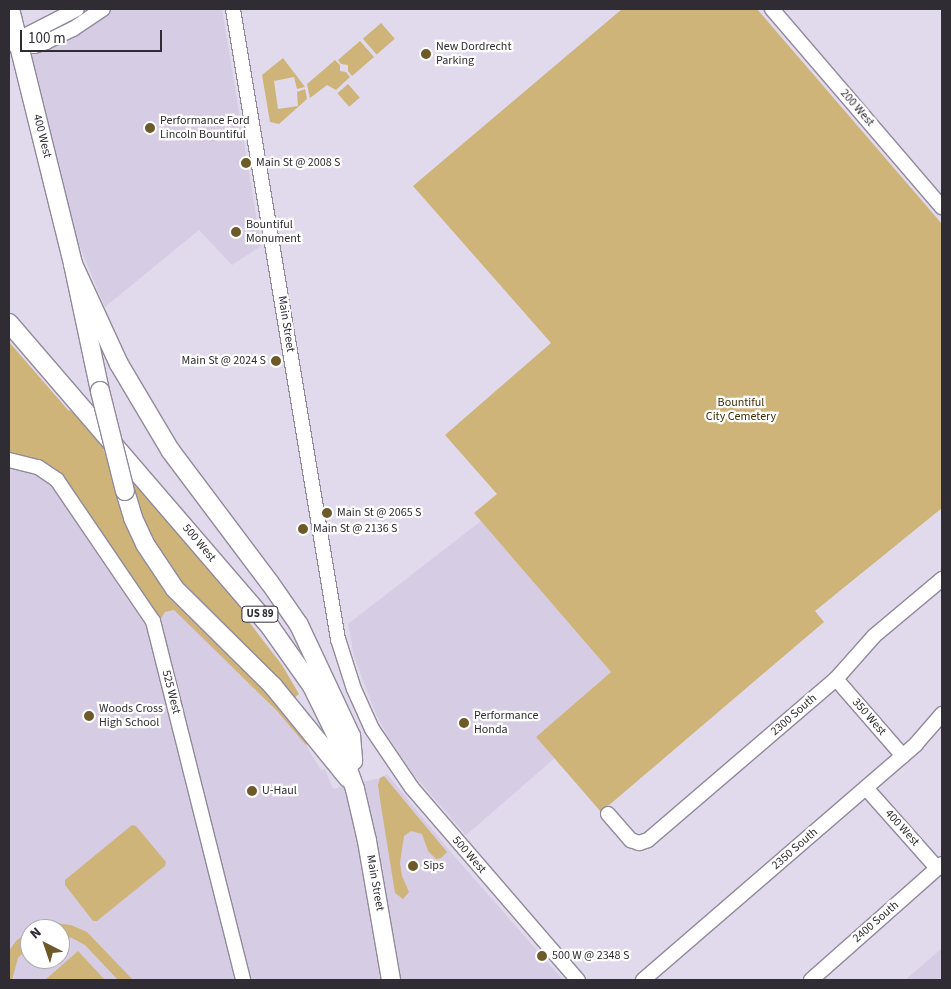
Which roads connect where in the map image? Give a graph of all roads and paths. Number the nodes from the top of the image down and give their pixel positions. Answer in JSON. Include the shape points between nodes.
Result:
{"nodes":[{"id":1,"x":10,"y":9,"type":"edge"},
{"id":2,"x":77,"y":9,"type":"edge"},
{"id":3,"x":103,"y":9,"type":"edge"},
{"id":4,"x":233,"y":9,"type":"edge"},
{"id":5,"x":772,"y":9,"type":"edge"},
{"id":6,"x":14,"y":43,"type":"edge"},
{"id":7,"x":942,"y":207,"type":"edge"},
{"id":8,"x":73,"y":264,"type":"junction"},
{"id":9,"x":9,"y":323,"type":"edge"},
{"id":10,"x":9,"y":460,"type":"edge"},
{"id":11,"x":942,"y":579,"type":"edge"},
{"id":12,"x":338,"y":639,"type":"joint"},
{"id":13,"x":836,"y":679,"type":"junction"},
{"id":14,"x":942,"y":714,"type":"edge"},
{"id":15,"x":903,"y":756,"type":"junction"},
{"id":16,"x":354,"y":786,"type":"junction"},
{"id":17,"x":866,"y":788,"type":"junction"},
{"id":18,"x":608,"y":814,"type":"dead end"},
{"id":19,"x":940,"y":866,"type":"edge"},
{"id":20,"x":243,"y":980,"type":"edge"},
{"id":21,"x":392,"y":980,"type":"edge"},
{"id":22,"x":578,"y":980,"type":"edge"},
{"id":23,"x":643,"y":980,"type":"edge"},
{"id":24,"x":810,"y":980,"type":"edge"}],
"edges":[{"from":1,"to":6,"type":"main road","name":"400 West"},
{"from":2,"to":6,"type":"street"},
{"from":3,"to":6,"type":"street","via":[[46,42],[34,46]]},
{"from":4,"to":12,"type":"street","name":"Main Street"},
{"from":5,"to":7,"type":"street","name":"200 West"},
{"from":6,"to":8,"type":"main road","name":"400 West"},
{"from":8,"to":16,"type":"main road","via":[[119,364],[170,450],[299,625],[351,736]]},
{"from":8,"to":16,"type":"main road","bridge":true,"via":[[124,491],[133,518],[158,567],[175,589],[273,686]]},
{"from":9,"to":16,"type":"main road","name":"500 West","number":"US 89","via":[[286,646],[325,710]]},
{"from":10,"to":20,"type":"street","name":"525 West","via":[[38,467],[57,480],[153,621]]},
{"from":11,"to":13,"type":"street","name":"2300 South","via":[[874,636]]},
{"from":12,"to":22,"type":"street","name":"500 West","via":[[366,716],[398,770]]},
{"from":13,"to":15,"type":"street","name":"350 West"},
{"from":13,"to":18,"type":"street","name":"2300 South","via":[[652,837],[639,843],[631,840]]},
{"from":14,"to":15,"type":"street","name":"2350 South"},
{"from":15,"to":17,"type":"street","name":"2350 South"},
{"from":16,"to":21,"type":"main road","name":"Main Street","number":"US 89","via":[[368,841]]},
{"from":17,"to":19,"type":"street","name":"400 West"},
{"from":17,"to":23,"type":"street","name":"2350 South"},
{"from":19,"to":24,"type":"street","name":"2400 South"}]}
